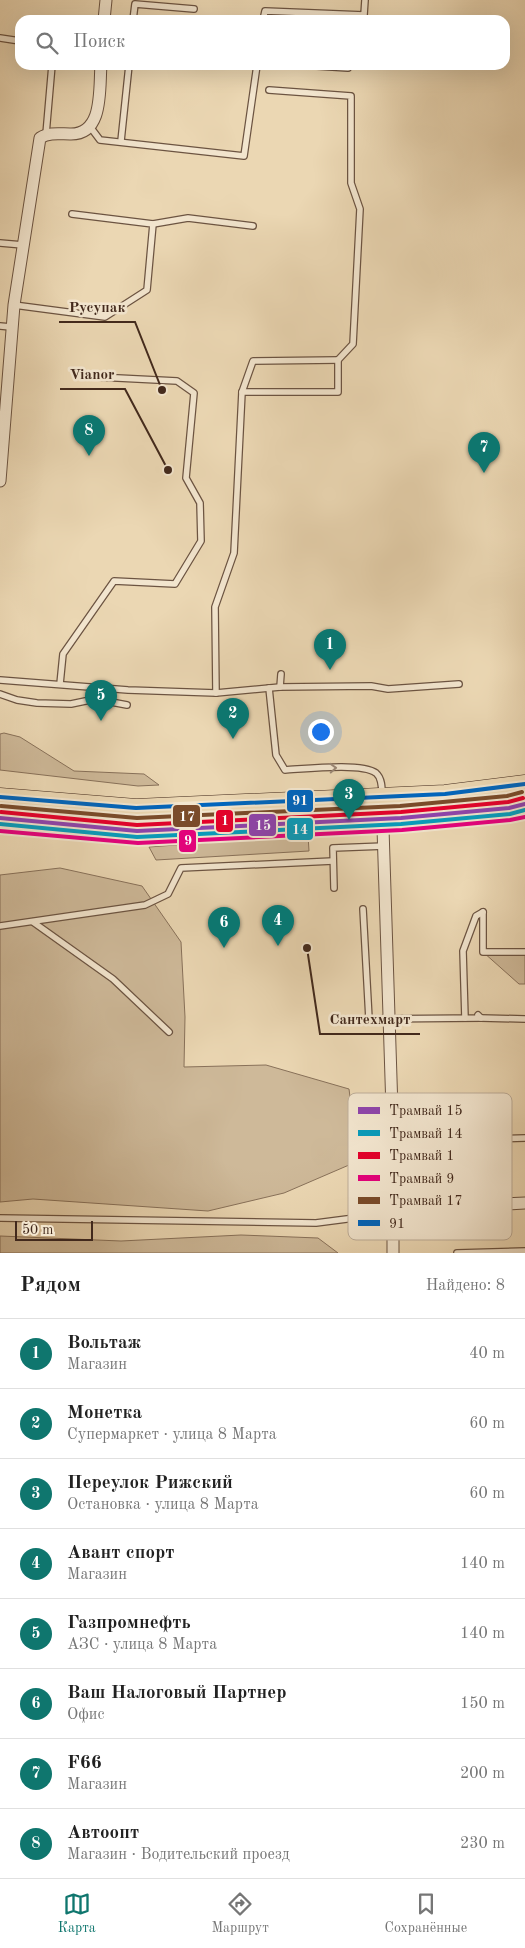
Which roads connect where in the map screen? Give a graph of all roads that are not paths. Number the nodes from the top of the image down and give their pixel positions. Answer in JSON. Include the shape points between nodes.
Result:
{"nodes":[{"id":1,"x":106,"y":0,"type":"edge"},
{"id":2,"x":365,"y":0,"type":"edge"},
{"id":3,"x":194,"y":9,"type":"dead end"},
{"id":4,"x":104,"y":15,"type":"edge"},
{"id":5,"x":134,"y":15,"type":"edge"},
{"id":6,"x":264,"y":15,"type":"edge"},
{"id":7,"x":322,"y":15,"type":"edge"},
{"id":8,"x":364,"y":15,"type":"edge"},
{"id":9,"x":0,"y":38,"type":"edge"},
{"id":10,"x":15,"y":40,"type":"edge"},
{"id":11,"x":52,"y":70,"type":"edge"},
{"id":12,"x":101,"y":70,"type":"edge"},
{"id":13,"x":128,"y":70,"type":"edge"},
{"id":14,"x":256,"y":70,"type":"edge"},
{"id":15,"x":269,"y":90,"type":"dead end"},
{"id":16,"x":90,"y":128,"type":"junction"},
{"id":17,"x":46,"y":134,"type":"junction"},
{"id":18,"x":121,"y":141,"type":"junction"},
{"id":19,"x":72,"y":214,"type":"dead end"},
{"id":20,"x":153,"y":224,"type":"junction"},
{"id":21,"x":253,"y":226,"type":"dead end"},
{"id":22,"x":0,"y":242,"type":"edge"},
{"id":23,"x":23,"y":245,"type":"junction"},
{"id":24,"x":14,"y":305,"type":"junction"},
{"id":25,"x":6,"y":327,"type":"edge"},
{"id":26,"x":338,"y":360,"type":"junction"},
{"id":27,"x":98,"y":377,"type":"dead end"},
{"id":28,"x":242,"y":392,"type":"junction"},
{"id":29,"x":0,"y":481,"type":"edge"},
{"id":30,"x":281,"y":674,"type":"dead end"},
{"id":31,"x":0,"y":680,"type":"edge"},
{"id":32,"x":60,"y":684,"type":"junction"},
{"id":33,"x":459,"y":684,"type":"dead end"},
{"id":34,"x":280,"y":687,"type":"junction"},
{"id":35,"x":270,"y":688,"type":"junction"},
{"id":36,"x":216,"y":693,"type":"junction"},
{"id":37,"x":0,"y":694,"type":"edge"},
{"id":38,"x":127,"y":704,"type":"dead end"},
{"id":39,"x":525,"y":784,"type":"edge"},
{"id":40,"x":0,"y":797,"type":"edge"},
{"id":41,"x":382,"y":797,"type":"junction"},
{"id":42,"x":385,"y":846,"type":"junction"},
{"id":43,"x":333,"y":861,"type":"junction"},
{"id":44,"x":334,"y":888,"type":"dead end"},
{"id":45,"x":363,"y":909,"type":"dead end"},
{"id":46,"x":33,"y":922,"type":"junction"},
{"id":47,"x":0,"y":926,"type":"edge"},
{"id":48,"x":525,"y":952,"type":"edge"},
{"id":49,"x":390,"y":1018,"type":"junction"},
{"id":50,"x":465,"y":1018,"type":"junction"},
{"id":51,"x":525,"y":1019,"type":"edge"},
{"id":52,"x":169,"y":1032,"type":"dead end"},
{"id":53,"x":392,"y":1093,"type":"edge"},
{"id":54,"x":512,"y":1138,"type":"edge"},
{"id":55,"x":525,"y":1138,"type":"edge"},
{"id":56,"x":525,"y":1203,"type":"edge"},
{"id":57,"x":512,"y":1204,"type":"edge"},
{"id":58,"x":0,"y":1218,"type":"edge"},
{"id":59,"x":348,"y":1219,"type":"edge"},
{"id":60,"x":393,"y":1240,"type":"edge"},
{"id":61,"x":525,"y":1251,"type":"edge"},
{"id":62,"x":505,"y":1252,"type":"edge"},
{"id":63,"x":393,"y":1253,"type":"edge"},
{"id":64,"x":457,"y":1253,"type":"edge"}],
"edges":[{"from":1,"to":4,"type":"street"},
{"from":2,"to":8,"type":"lane"},
{"from":3,"to":5,"type":"lane","via":[[135,4]]},
{"from":6,"to":7,"type":"lane","via":[[265,11]]},
{"from":9,"to":10,"type":"lane"},
{"from":11,"to":17,"type":"lane"},
{"from":12,"to":16,"type":"street","via":[[98,109]]},
{"from":13,"to":18,"type":"lane"},
{"from":14,"to":18,"type":"lane","via":[[244,156]]},
{"from":15,"to":26,"type":"lane","via":[[352,96],[351,183],[360,209],[353,344]]},
{"from":16,"to":17,"type":"street","via":[[80,135]]},
{"from":16,"to":18,"type":"lane","via":[[100,140]]},
{"from":17,"to":23,"type":"street","via":[[40,138]]},
{"from":19,"to":20,"type":"lane"},
{"from":20,"to":21,"type":"lane","via":[[188,218]]},
{"from":20,"to":24,"type":"lane","via":[[147,290],[105,317]]},
{"from":22,"to":23,"type":"lane"},
{"from":23,"to":24,"type":"street"},
{"from":24,"to":25,"type":"street"},
{"from":25,"to":29,"type":"street"},
{"from":26,"to":28,"type":"lane","via":[[253,361]]},
{"from":26,"to":28,"type":"lane","via":[[338,392]]},
{"from":27,"to":32,"type":"lane","via":[[177,381],[194,393],[186,478],[200,503],[201,541],[175,584],[114,581],[63,654]]},
{"from":28,"to":36,"type":"lane","via":[[234,552],[215,607]]},
{"from":30,"to":34,"type":"lane"},
{"from":31,"to":32,"type":"lane"},
{"from":32,"to":36,"type":"lane"},
{"from":33,"to":34,"type":"lane","via":[[388,689],[370,686]]},
{"from":34,"to":35,"type":"lane"},
{"from":35,"to":36,"type":"lane"},
{"from":35,"to":41,"type":"lane","one_way":true,"via":[[276,755],[285,770],[359,767],[376,773],[382,782]]},
{"from":37,"to":38,"type":"lane","via":[[37,703],[71,704],[95,699]]},
{"from":39,"to":41,"type":"main road","via":[[470,792]]},
{"from":40,"to":41,"type":"main road","via":[[136,808]]},
{"from":41,"to":42,"type":"street"},
{"from":42,"to":43,"type":"lane","via":[[333,848]]},
{"from":42,"to":49,"type":"street"},
{"from":43,"to":44,"type":"lane"},
{"from":43,"to":46,"type":"lane","via":[[182,868],[168,894],[145,905]]},
{"from":45,"to":49,"type":"lane","via":[[369,1019]]},
{"from":46,"to":47,"type":"lane"},
{"from":46,"to":52,"type":"lane","via":[[113,979]]},
{"from":48,"to":50,"type":"lane","via":[[483,952],[483,912],[476,916],[464,951]]},
{"from":49,"to":50,"type":"lane"},
{"from":49,"to":53,"type":"street"},
{"from":50,"to":51,"type":"lane"},
{"from":54,"to":55,"type":"lane"},
{"from":56,"to":57,"type":"street"},
{"from":58,"to":59,"type":"lane","via":[[316,1224]]},
{"from":60,"to":63,"type":"street"},
{"from":61,"to":62,"type":"lane"},
{"from":62,"to":64,"type":"lane"}]}
